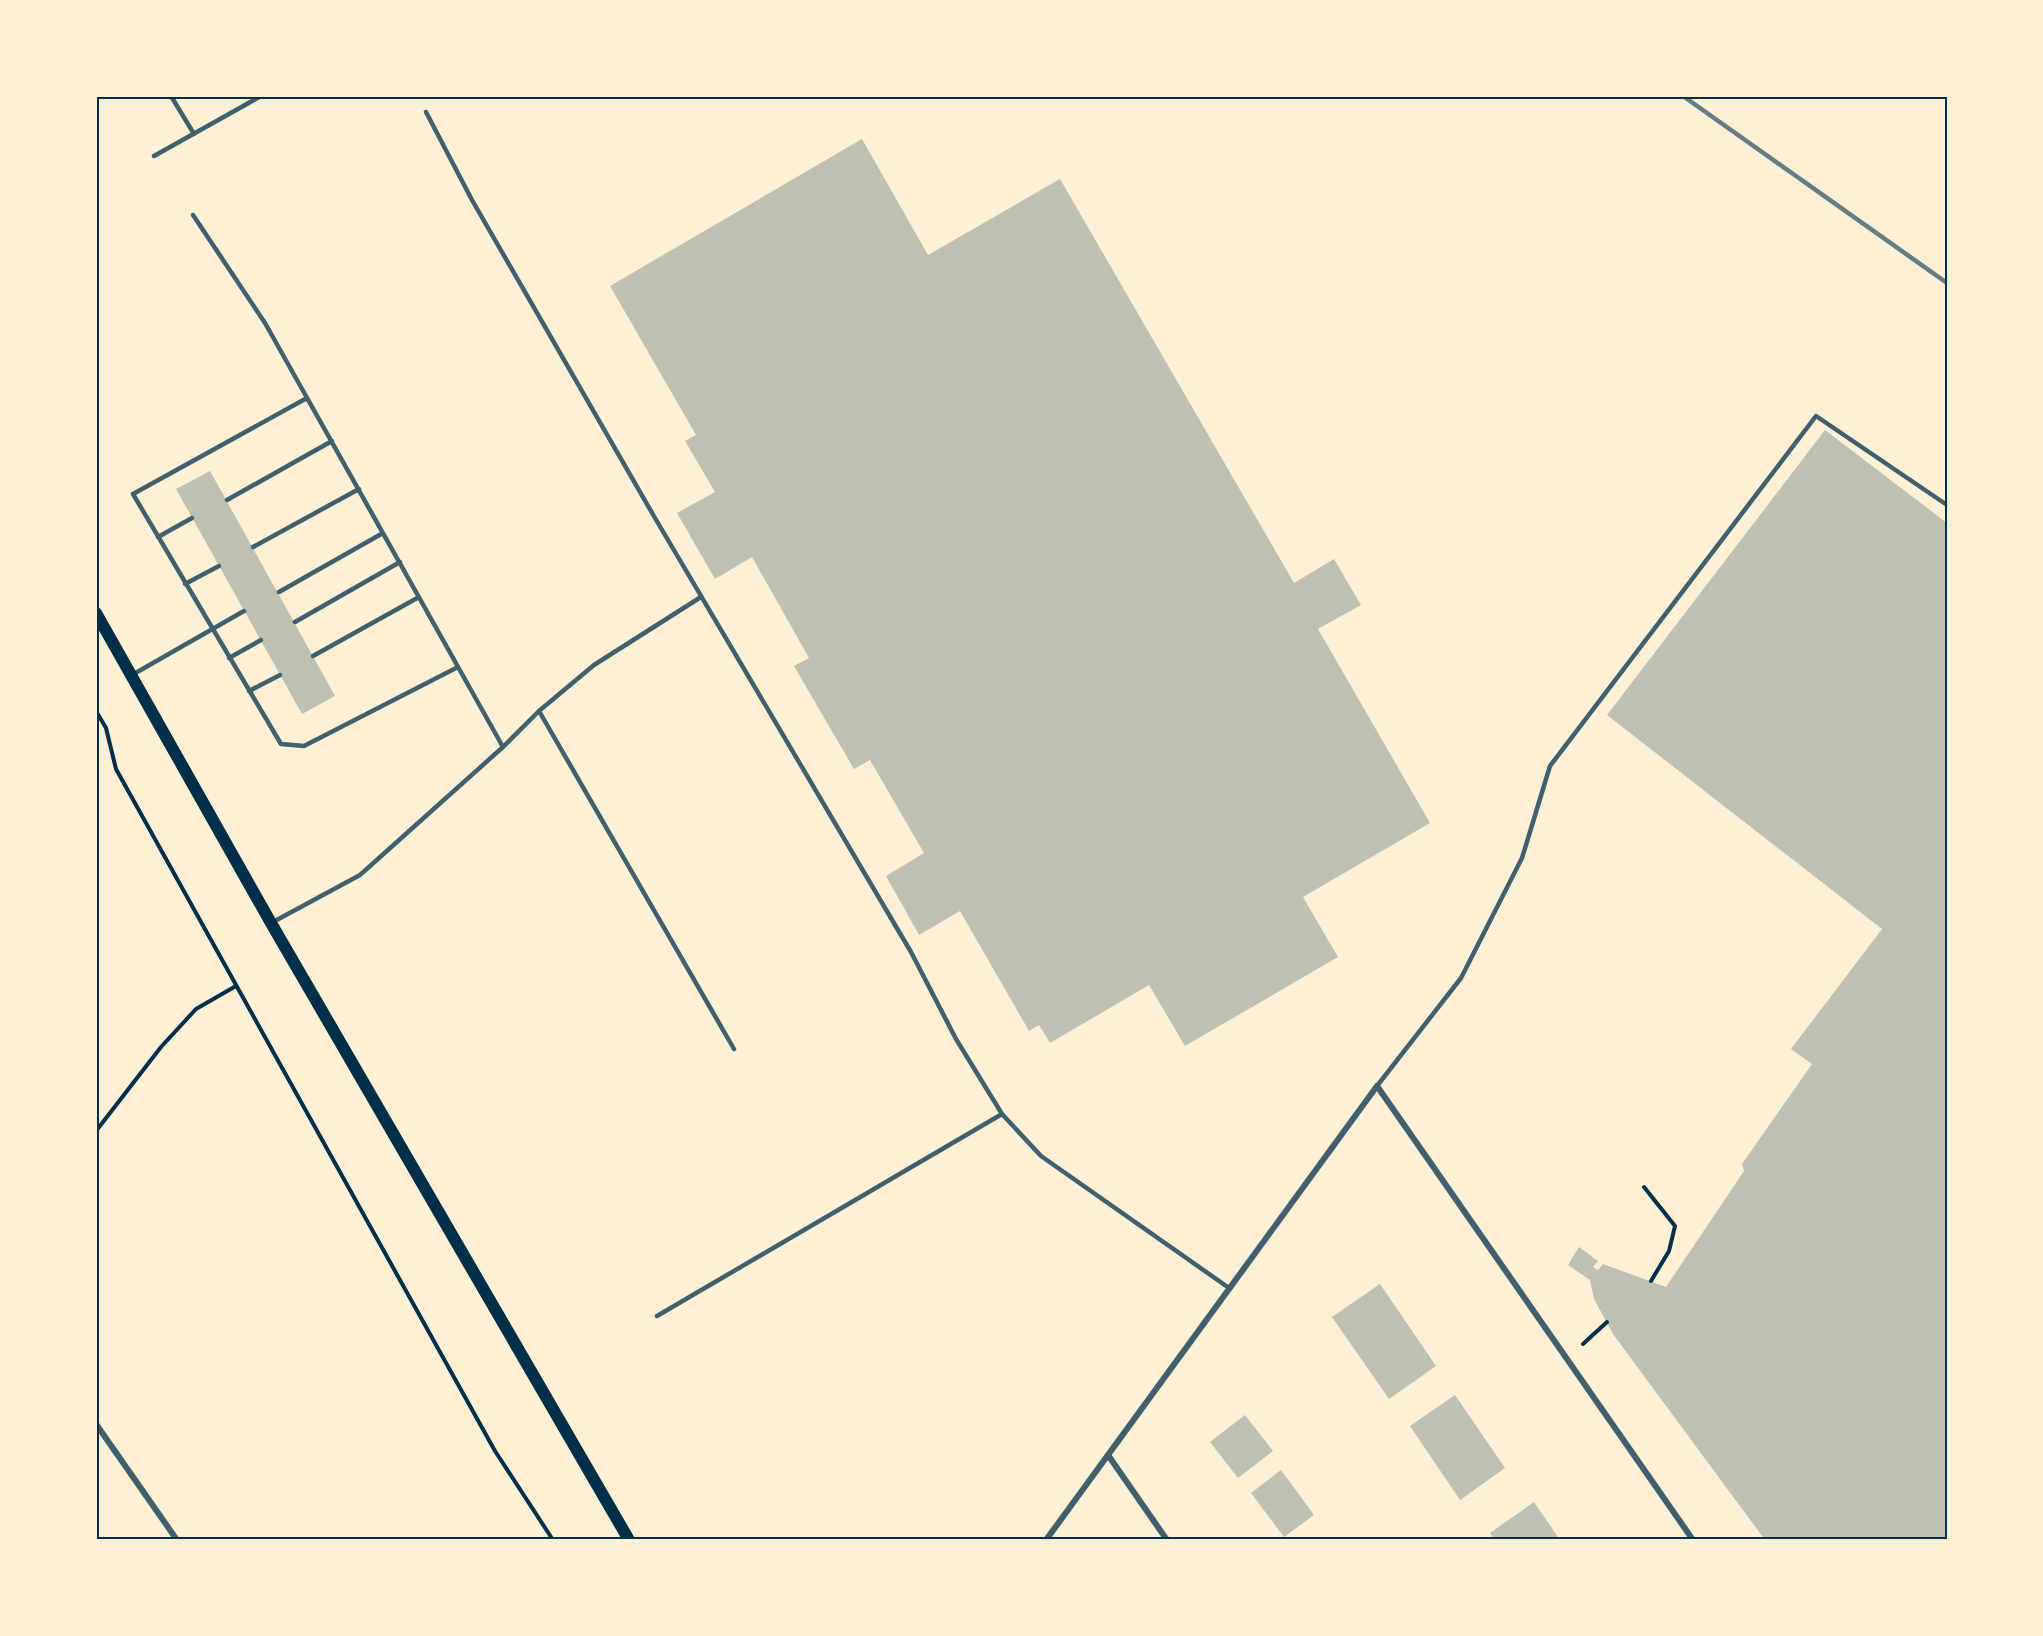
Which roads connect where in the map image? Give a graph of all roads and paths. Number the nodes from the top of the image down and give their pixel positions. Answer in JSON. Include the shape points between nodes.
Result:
{"nodes":[{"id":1,"x":171,"y":96,"type":"edge"},
{"id":2,"x":261,"y":96,"type":"edge"},
{"id":3,"x":426,"y":112,"type":"dead end"},
{"id":4,"x":194,"y":134,"type":"junction"},
{"id":5,"x":154,"y":156,"type":"dead end"},
{"id":6,"x":193,"y":214,"type":"dead end"},
{"id":7,"x":307,"y":398,"type":"junction"},
{"id":8,"x":332,"y":441,"type":"junction"},
{"id":9,"x":359,"y":489,"type":"junction"},
{"id":10,"x":227,"y":500,"type":"dead end"},
{"id":11,"x":1947,"y":505,"type":"edge"},
{"id":12,"x":192,"y":518,"type":"dead end"},
{"id":13,"x":383,"y":533,"type":"junction"},
{"id":14,"x":158,"y":537,"type":"junction"},
{"id":15,"x":253,"y":547,"type":"dead end"},
{"id":16,"x":400,"y":562,"type":"junction"},
{"id":17,"x":219,"y":566,"type":"dead end"},
{"id":18,"x":185,"y":584,"type":"junction"},
{"id":19,"x":279,"y":592,"type":"dead end"},
{"id":20,"x":419,"y":597,"type":"junction"},
{"id":21,"x":700,"y":597,"type":"junction"},
{"id":22,"x":244,"y":611,"type":"dead end"},
{"id":23,"x":96,"y":613,"type":"edge"},
{"id":24,"x":295,"y":622,"type":"dead end"},
{"id":25,"x":212,"y":630,"type":"junction"},
{"id":26,"x":261,"y":640,"type":"dead end"},
{"id":27,"x":313,"y":656,"type":"dead end"},
{"id":28,"x":229,"y":658,"type":"junction"},
{"id":29,"x":458,"y":667,"type":"junction"},
{"id":30,"x":132,"y":675,"type":"junction"},
{"id":31,"x":280,"y":675,"type":"dead end"},
{"id":32,"x":249,"y":691,"type":"junction"},
{"id":33,"x":96,"y":711,"type":"edge"},
{"id":34,"x":539,"y":711,"type":"junction"},
{"id":35,"x":503,"y":747,"type":"junction"},
{"id":36,"x":271,"y":923,"type":"junction"},
{"id":37,"x":236,"y":986,"type":"junction"},
{"id":38,"x":735,"y":1049,"type":"dead end"},
{"id":39,"x":1377,"y":1086,"type":"junction"},
{"id":40,"x":1002,"y":1114,"type":"junction"},
{"id":41,"x":96,"y":1131,"type":"edge"},
{"id":42,"x":1644,"y":1187,"type":"dead end"},
{"id":43,"x":1651,"y":1281,"type":"dead end"},
{"id":44,"x":1229,"y":1288,"type":"junction"},
{"id":45,"x":657,"y":1316,"type":"dead end"},
{"id":46,"x":1607,"y":1322,"type":"dead end"},
{"id":47,"x":1567,"y":1359,"type":"junction"},
{"id":48,"x":96,"y":1424,"type":"edge"},
{"id":49,"x":1108,"y":1455,"type":"junction"},
{"id":50,"x":177,"y":1540,"type":"edge"},
{"id":51,"x":553,"y":1540,"type":"edge"},
{"id":52,"x":629,"y":1540,"type":"edge"},
{"id":53,"x":1046,"y":1540,"type":"edge"},
{"id":54,"x":1167,"y":1540,"type":"edge"},
{"id":55,"x":1693,"y":1540,"type":"edge"}],
"edges":[{"from":1,"to":4,"type":"lane"},
{"from":2,"to":4,"type":"lane"},
{"from":3,"to":21,"type":"lane","via":[[472,200]]},
{"from":4,"to":5,"type":"lane"},
{"from":6,"to":7,"type":"lane","via":[[265,323]]},
{"from":7,"to":8,"type":"lane"},
{"from":7,"to":14,"type":"lane","via":[[133,494]]},
{"from":8,"to":9,"type":"lane"},
{"from":8,"to":10,"type":"lane"},
{"from":9,"to":13,"type":"lane"},
{"from":9,"to":15,"type":"lane"},
{"from":11,"to":39,"type":"lane","via":[[1816,416],[1550,766],[1522,858],[1461,978]]},
{"from":12,"to":14,"type":"lane"},
{"from":13,"to":16,"type":"lane"},
{"from":13,"to":19,"type":"lane"},
{"from":14,"to":18,"type":"lane"},
{"from":16,"to":20,"type":"lane"},
{"from":16,"to":24,"type":"lane"},
{"from":17,"to":18,"type":"lane"},
{"from":18,"to":25,"type":"lane"},
{"from":20,"to":27,"type":"lane"},
{"from":20,"to":29,"type":"lane"},
{"from":21,"to":34,"type":"lane","via":[[594,665]]},
{"from":21,"to":40,"type":"lane","via":[[911,952],[956,1039]]},
{"from":22,"to":25,"type":"lane"},
{"from":23,"to":30,"type":"main road"},
{"from":25,"to":28,"type":"lane"},
{"from":25,"to":30,"type":"lane"},
{"from":26,"to":28,"type":"lane"},
{"from":28,"to":32,"type":"lane"},
{"from":29,"to":32,"type":"lane","via":[[304,746],[281,744]]},
{"from":29,"to":35,"type":"lane"},
{"from":30,"to":36,"type":"main road"},
{"from":31,"to":32,"type":"lane"},
{"from":33,"to":37,"type":"path","via":[[106,728],[116,769]]},
{"from":34,"to":35,"type":"lane"},
{"from":34,"to":38,"type":"lane"},
{"from":35,"to":36,"type":"lane","via":[[360,875]]},
{"from":36,"to":52,"type":"main road"},
{"from":37,"to":41,"type":"path","via":[[196,1009]]},
{"from":37,"to":51,"type":"path","via":[[495,1451]]},
{"from":39,"to":44,"type":"street"},
{"from":39,"to":47,"type":"street"},
{"from":40,"to":44,"type":"lane","via":[[1041,1156]]},
{"from":40,"to":45,"type":"lane"},
{"from":42,"to":43,"type":"path","via":[[1675,1226],[1669,1251]]},
{"from":44,"to":49,"type":"street"},
{"from":46,"to":47,"type":"path"},
{"from":47,"to":55,"type":"street"},
{"from":48,"to":50,"type":"street"},
{"from":49,"to":53,"type":"street"},
{"from":49,"to":54,"type":"street"}]}
